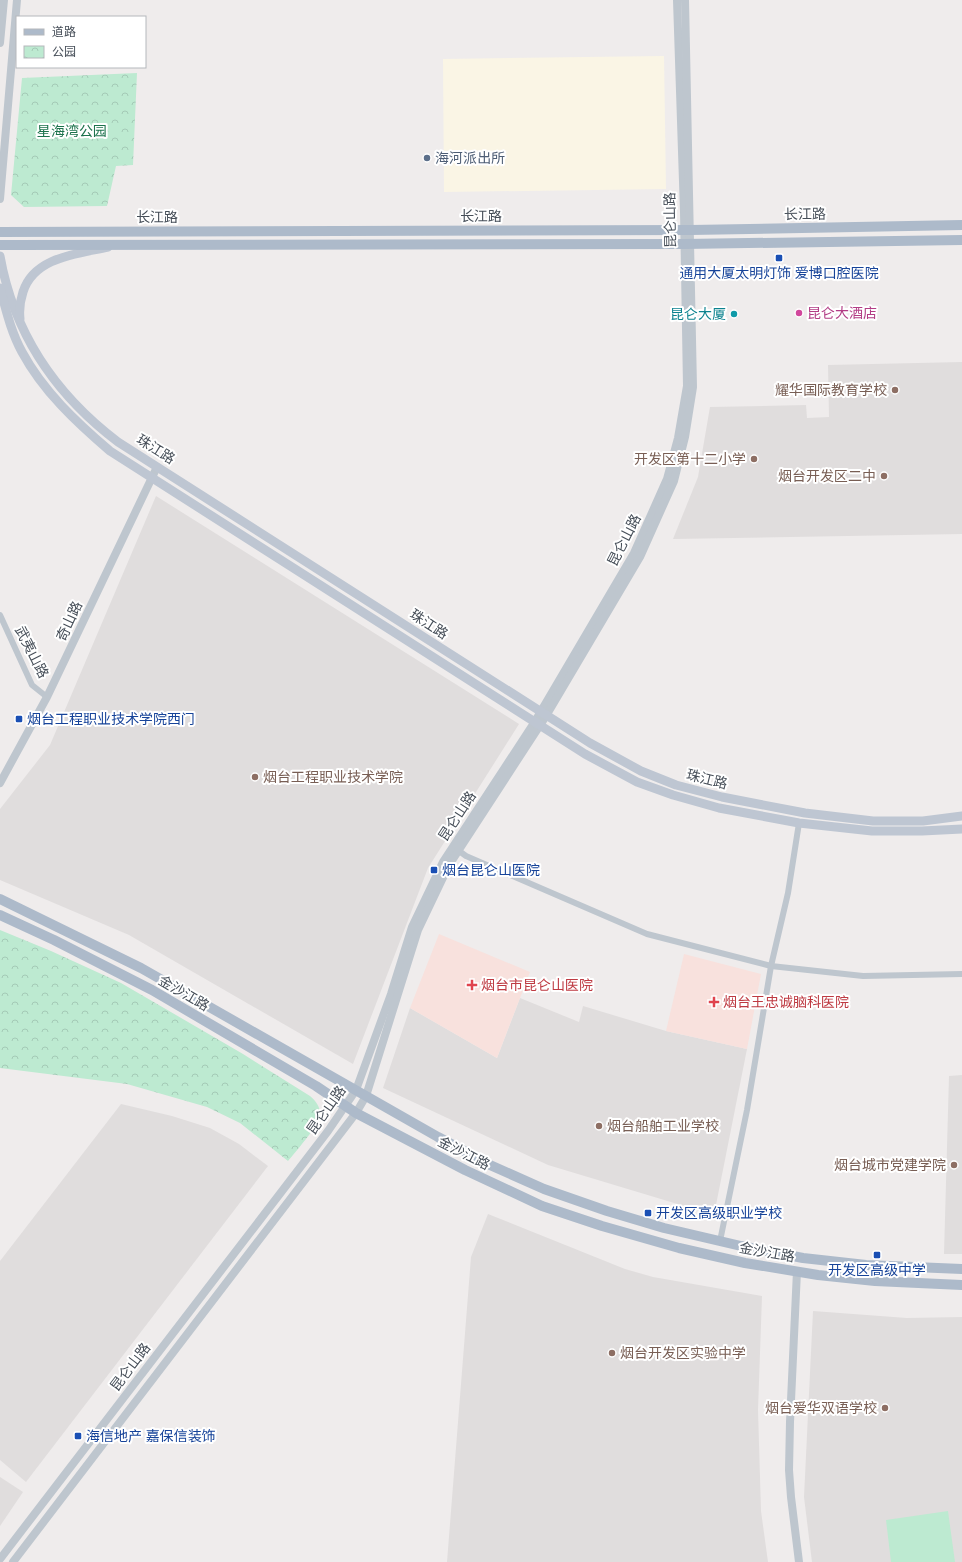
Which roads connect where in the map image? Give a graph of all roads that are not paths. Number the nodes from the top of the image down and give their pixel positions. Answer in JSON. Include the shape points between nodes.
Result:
{"nodes":[{"id":1,"x":4,"y":0,"type":"edge"},
{"id":2,"x":17,"y":0,"type":"edge"},
{"id":3,"x":676,"y":0,"type":"edge"},
{"id":4,"x":685,"y":0,"type":"edge"},
{"id":5,"x":0,"y":43,"type":"edge"},
{"id":6,"x":0,"y":199,"type":"edge"},
{"id":7,"x":962,"y":225,"type":"edge"},
{"id":8,"x":687,"y":230,"type":"junction"},
{"id":9,"x":0,"y":232,"type":"edge"},
{"id":10,"x":962,"y":240,"type":"edge"},
{"id":11,"x":687,"y":244,"type":"junction"},
{"id":12,"x":0,"y":245,"type":"edge"},
{"id":13,"x":114,"y":246,"type":"junction"},
{"id":14,"x":0,"y":256,"type":"edge"},
{"id":15,"x":0,"y":288,"type":"edge"},
{"id":16,"x":0,"y":305,"type":"edge"},
{"id":17,"x":8,"y":321,"type":"junction"},
{"id":18,"x":22,"y":328,"type":"junction"},
{"id":19,"x":157,"y":467,"type":"junction"},
{"id":20,"x":152,"y":477,"type":"junction"},
{"id":21,"x":0,"y":615,"type":"edge"},
{"id":22,"x":47,"y":697,"type":"junction"},
{"id":23,"x":543,"y":714,"type":"junction"},
{"id":24,"x":537,"y":725,"type":"junction"},
{"id":25,"x":0,"y":783,"type":"edge"},
{"id":26,"x":962,"y":816,"type":"edge"},
{"id":27,"x":799,"y":823,"type":"junction"},
{"id":28,"x":962,"y":829,"type":"edge"},
{"id":29,"x":453,"y":847,"type":"junction"},
{"id":30,"x":0,"y":899,"type":"edge"},
{"id":31,"x":0,"y":915,"type":"edge"},
{"id":32,"x":771,"y":966,"type":"junction"},
{"id":33,"x":962,"y":974,"type":"edge"},
{"id":34,"x":356,"y":1090,"type":"junction"},
{"id":35,"x":366,"y":1096,"type":"junction"},
{"id":36,"x":346,"y":1105,"type":"junction"},
{"id":37,"x":356,"y":1113,"type":"junction"},
{"id":38,"x":720,"y":1241,"type":"junction"},
{"id":39,"x":962,"y":1268,"type":"edge"},
{"id":40,"x":797,"y":1271,"type":"junction"},
{"id":41,"x":962,"y":1285,"type":"edge"},
{"id":42,"x":0,"y":1559,"type":"edge"},
{"id":43,"x":13,"y":1562,"type":"edge"},
{"id":44,"x":799,"y":1562,"type":"edge"}],
"edges":[{"from":1,"to":5,"type":"street"},
{"from":2,"to":6,"type":"street"},
{"from":3,"to":8,"type":"street","name":"昆仑山路"},
{"from":4,"to":8,"type":"street","name":"昆仑山路"},
{"from":7,"to":8,"type":"main road","name":"长江路"},
{"from":8,"to":9,"type":"main road","name":"长江路"},
{"from":8,"to":11,"type":"street","name":"昆仑山路"},
{"from":10,"to":11,"type":"main road","name":"长江路"},
{"from":11,"to":13,"type":"main road","name":"长江路"},
{"from":11,"to":23,"type":"street","name":"昆仑山路","via":[[687,386],[678,438],[667,480],[634,554]]},
{"from":12,"to":13,"type":"main road","name":"长江路"},
{"from":13,"to":18,"type":"main road","via":[[63,258],[44,265],[35,272],[26,283],[21,298]]},
{"from":14,"to":18,"type":"main road","name":"珠江路","via":[[12,307]]},
{"from":15,"to":17,"type":"main road"},
{"from":16,"to":17,"type":"main road"},
{"from":17,"to":20,"type":"main road","via":[[22,352],[56,400],[110,451]]},
{"from":18,"to":19,"type":"main road","name":"珠江路","via":[[48,373],[70,399],[118,442]]},
{"from":19,"to":20,"type":"street","name":"奇山路"},
{"from":19,"to":23,"type":"main road","name":"珠江路"},
{"from":20,"to":22,"type":"street","name":"奇山路"},
{"from":20,"to":24,"type":"main road"},
{"from":21,"to":22,"type":"street","name":"武夷山路","via":[[32,685]]},
{"from":22,"to":25,"type":"street","name":"奇山路"},
{"from":23,"to":24,"type":"street","name":"昆仑山路"},
{"from":23,"to":26,"type":"main road","name":"珠江路","via":[[641,771],[676,785],[722,797],[820,815],[873,821],[923,821]]},
{"from":24,"to":27,"type":"main road","via":[[637,782],[719,808]]},
{"from":24,"to":29,"type":"street","name":"昆仑山路"},
{"from":24,"to":35,"type":"street","name":"昆仑山路","via":[[446,872],[418,930]]},
{"from":27,"to":28,"type":"main road","via":[[872,831]]},
{"from":27,"to":32,"type":"street","via":[[788,893]]},
{"from":29,"to":32,"type":"street","via":[[466,856],[647,934]]},
{"from":29,"to":34,"type":"street","name":"昆仑山路","via":[[443,862],[412,927]]},
{"from":30,"to":34,"type":"main road","name":"金沙江路","via":[[141,968]]},
{"from":31,"to":36,"type":"main road","name":"金沙江路","via":[[152,990]]},
{"from":32,"to":33,"type":"street","via":[[864,976]]},
{"from":32,"to":38,"type":"street","via":[[747,1110]]},
{"from":34,"to":35,"type":"main road","name":"金沙江路"},
{"from":34,"to":36,"type":"street","name":"昆仑山路"},
{"from":35,"to":37,"type":"street","name":"昆仑山路"},
{"from":35,"to":38,"type":"main road","name":"金沙江路","via":[[490,1165],[544,1189],[614,1214]]},
{"from":36,"to":37,"type":"main road","name":"金沙江路"},
{"from":36,"to":42,"type":"street","name":"昆仑山路"},
{"from":37,"to":40,"type":"main road","name":"金沙江路","via":[[542,1206],[679,1248],[745,1263]]},
{"from":37,"to":43,"type":"street","name":"昆仑山路"},
{"from":38,"to":39,"type":"main road","name":"金沙江路","via":[[803,1258],[866,1265]]},
{"from":40,"to":41,"type":"main road","name":"金沙江路","via":[[875,1281]]},
{"from":40,"to":44,"type":"street","via":[[789,1470]]}]}
